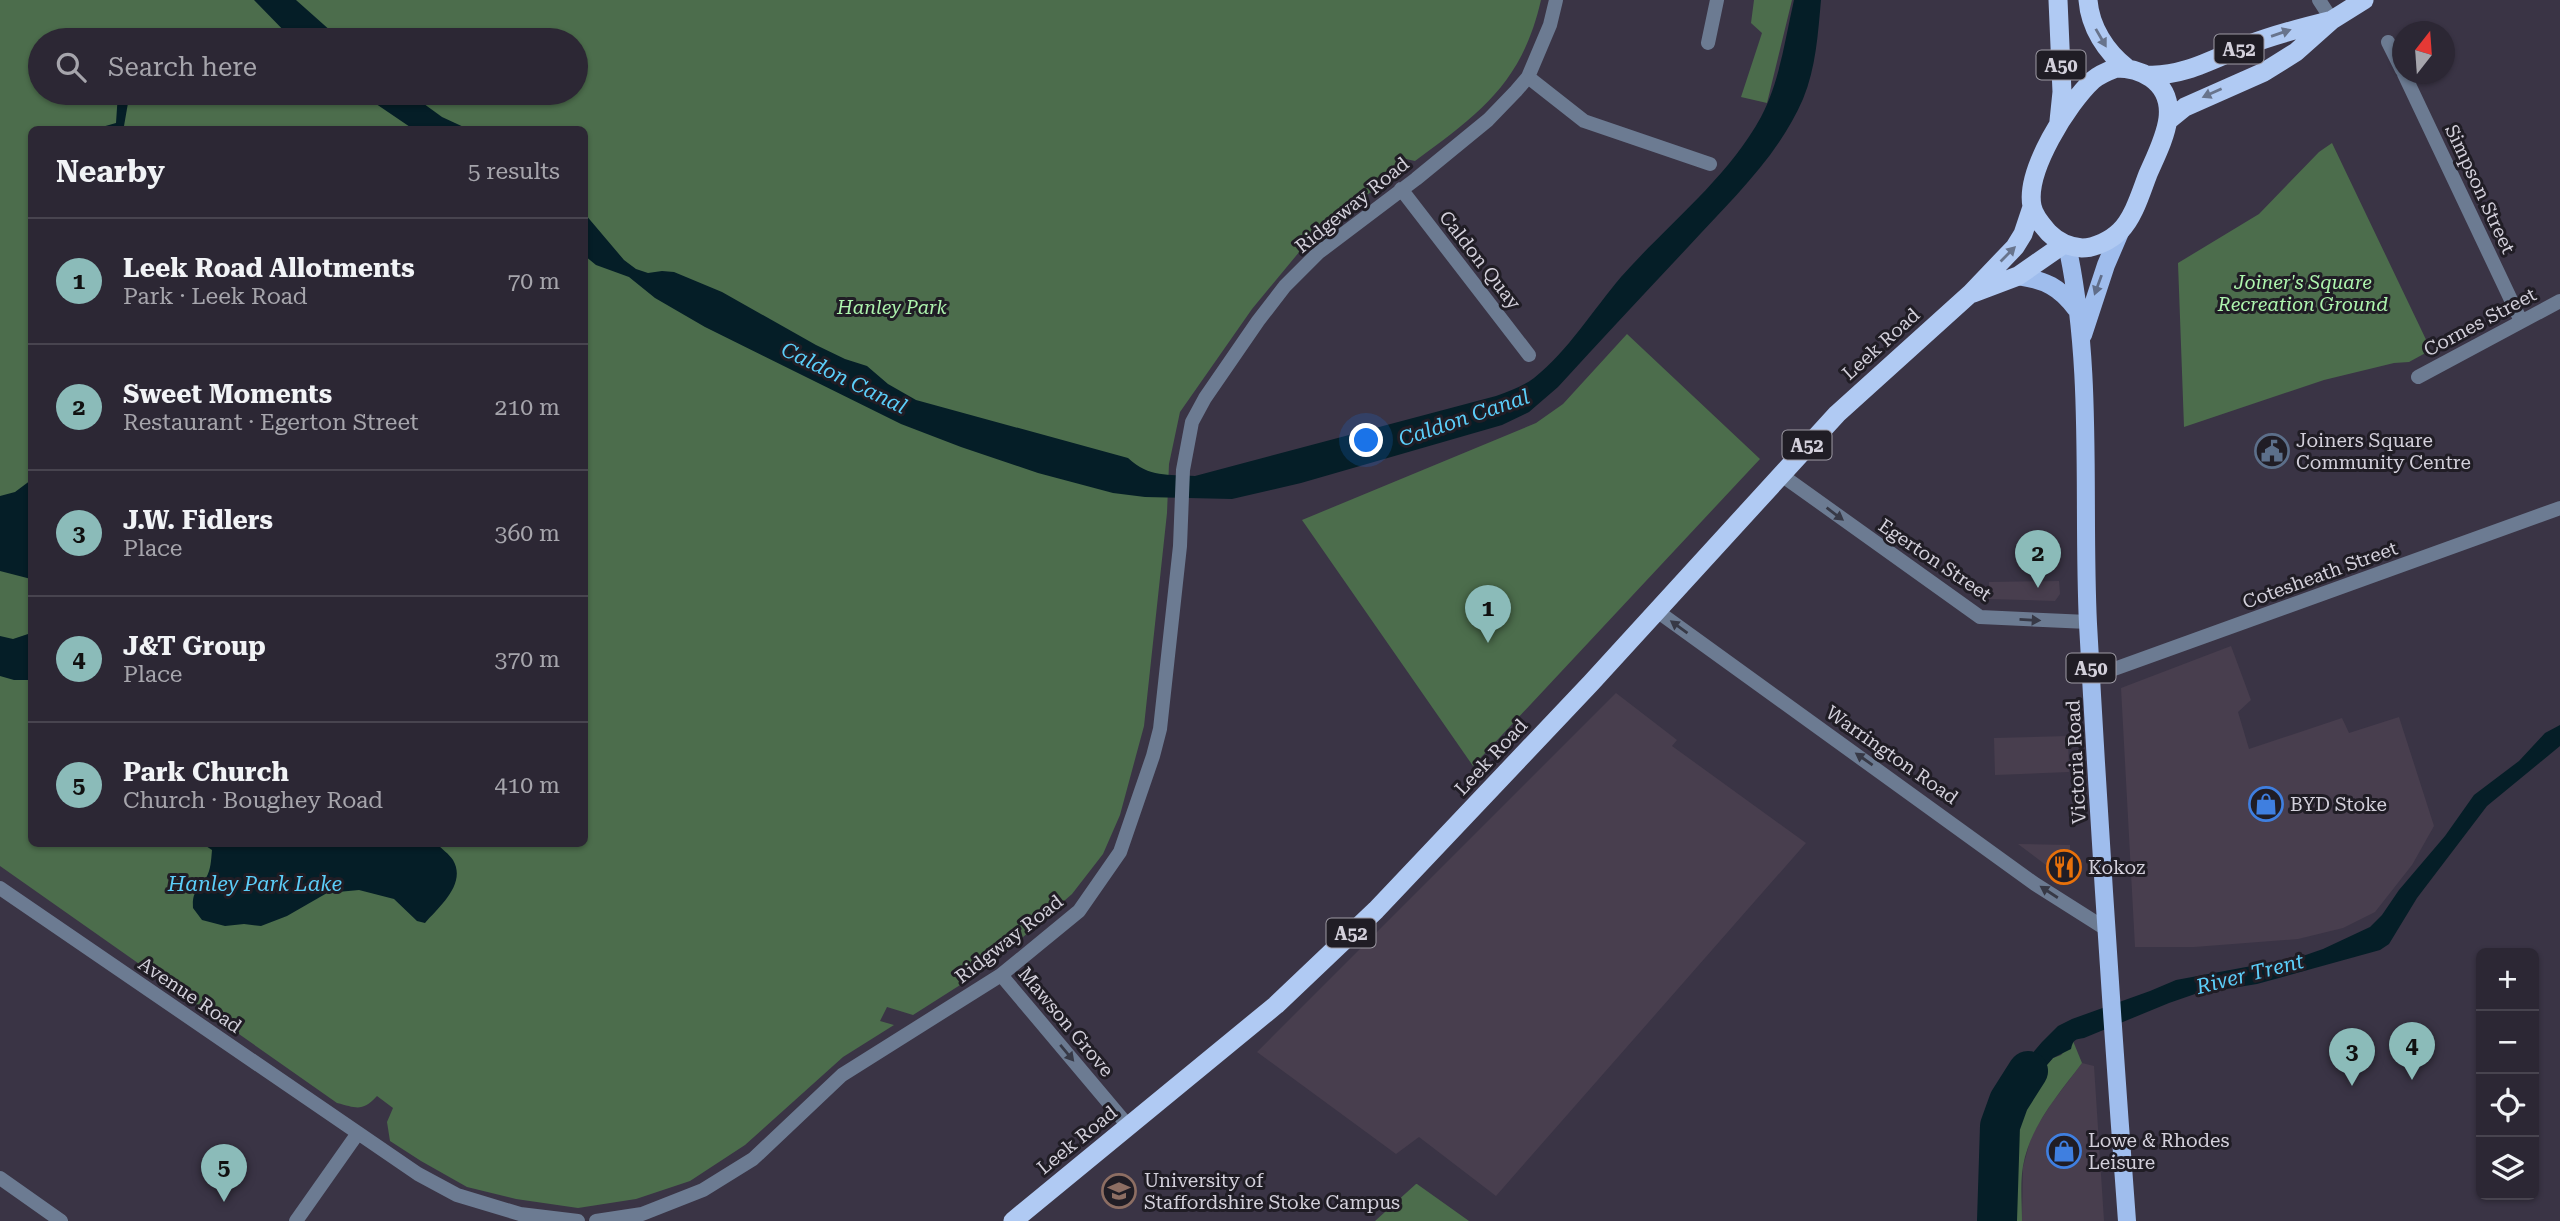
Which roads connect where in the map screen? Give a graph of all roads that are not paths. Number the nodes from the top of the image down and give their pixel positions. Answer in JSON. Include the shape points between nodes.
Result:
{"nodes":[{"id":1,"x":1556,"y":0,"type":"edge"},
{"id":2,"x":1717,"y":0,"type":"edge"},
{"id":3,"x":2058,"y":0,"type":"edge"},
{"id":4,"x":2088,"y":0,"type":"edge"},
{"id":5,"x":2319,"y":0,"type":"edge"},
{"id":6,"x":2364,"y":0,"type":"edge"},
{"id":7,"x":2332,"y":20,"type":"junction"},
{"id":8,"x":2388,"y":42,"type":"dead end"},
{"id":9,"x":1708,"y":43,"type":"dead end"},
{"id":10,"x":2392,"y":49,"type":"edge"},
{"id":11,"x":2127,"y":68,"type":"junction"},
{"id":12,"x":2147,"y":75,"type":"junction"},
{"id":13,"x":1528,"y":77,"type":"junction"},
{"id":14,"x":2410,"y":84,"type":"edge"},
{"id":15,"x":2169,"y":120,"type":"junction"},
{"id":16,"x":2057,"y":129,"type":"junction"},
{"id":17,"x":1710,"y":164,"type":"dead end"},
{"id":18,"x":1401,"y":189,"type":"junction"},
{"id":19,"x":2032,"y":207,"type":"junction"},
{"id":20,"x":2121,"y":230,"type":"junction"},
{"id":21,"x":2065,"y":244,"type":"junction"},
{"id":22,"x":2018,"y":276,"type":"junction"},
{"id":23,"x":1971,"y":293,"type":"junction"},
{"id":24,"x":2560,"y":301,"type":"edge"},
{"id":25,"x":2076,"y":309,"type":"junction"},
{"id":26,"x":2521,"y":321,"type":"junction"},
{"id":27,"x":2081,"y":342,"type":"junction"},
{"id":28,"x":1529,"y":355,"type":"dead end"},
{"id":29,"x":2418,"y":377,"type":"dead end"},
{"id":30,"x":1780,"y":474,"type":"junction"},
{"id":31,"x":2560,"y":508,"type":"edge"},
{"id":32,"x":1180,"y":537,"type":"joint"},
{"id":33,"x":1657,"y":611,"type":"junction"},
{"id":34,"x":2088,"y":622,"type":"junction"},
{"id":35,"x":2092,"y":677,"type":"junction"},
{"id":36,"x":0,"y":888,"type":"edge"},
{"id":37,"x":2106,"y":929,"type":"junction"},
{"id":38,"x":1001,"y":975,"type":"junction"},
{"id":39,"x":1129,"y":1127,"type":"junction"},
{"id":40,"x":358,"y":1133,"type":"junction"},
{"id":41,"x":0,"y":1178,"type":"edge"},
{"id":42,"x":56,"y":1220,"type":"edge"},
{"id":43,"x":296,"y":1221,"type":"edge"},
{"id":44,"x":578,"y":1221,"type":"edge"},
{"id":45,"x":596,"y":1221,"type":"edge"},
{"id":46,"x":1013,"y":1221,"type":"edge"},
{"id":47,"x":2127,"y":1221,"type":"edge"}],
"edges":[{"from":1,"to":13,"type":"street","name":"Ridgeway Road"},
{"from":2,"to":9,"type":"street"},
{"from":3,"to":16,"type":"highway","number":"A50","via":[[2062,92]]},
{"from":4,"to":11,"type":"highway","number":"A50","one_way":true,"via":[[2097,33]]},
{"from":5,"to":7,"type":"street"},
{"from":6,"to":7,"type":"highway","number":"A52"},
{"from":12,"to":7,"type":"highway","number":"A52","one_way":true,"via":[[2184,71],[2287,30]]},
{"from":7,"to":15,"type":"highway","number":"A52","one_way":true,"via":[[2296,52],[2264,72],[2185,107]]},
{"from":8,"to":10,"type":"street","name":"Simpson Street"},
{"from":11,"to":12,"type":"highway","number":"A52"},
{"from":11,"to":16,"type":"highway","number":"A52","via":[[2095,79]]},
{"from":12,"to":15,"type":"highway","via":[[2165,92]]},
{"from":13,"to":17,"type":"street","via":[[1584,121]]},
{"from":13,"to":18,"type":"street","name":"Ridgeway Road","via":[[1488,120]]},
{"from":14,"to":26,"type":"street","name":"Simpson Street"},
{"from":15,"to":20,"type":"highway"},
{"from":16,"to":19,"type":"highway","number":"A52","via":[[2038,169]]},
{"from":18,"to":28,"type":"street","name":"Caldon Quay"},
{"from":18,"to":32,"type":"street","name":"Ridgeway Road","via":[[1318,253],[1285,286],[1205,398],[1192,422],[1183,470]]},
{"from":19,"to":21,"type":"highway","via":[[2043,226]]},
{"from":23,"to":19,"type":"highway","name":"Leek Road","number":"A52","one_way":true,"via":[[2015,247]]},
{"from":20,"to":21,"type":"highway","number":"A52","via":[[2093,246]]},
{"from":20,"to":27,"type":"main road","name":"Victoria Road","number":"A50","one_way":true},
{"from":21,"to":22,"type":"highway","name":"Leek Road","number":"A52"},
{"from":21,"to":25,"type":"main road","name":"Victoria Road","number":"A50"},
{"from":22,"to":23,"type":"highway","name":"Leek Road","number":"A52"},
{"from":22,"to":25,"type":"main road","via":[[2053,285]]},
{"from":23,"to":30,"type":"highway","name":"Leek Road","number":"A52","via":[[1837,414]]},
{"from":24,"to":26,"type":"street","name":"Cornes Street"},
{"from":25,"to":27,"type":"main road","name":"Victoria Road","number":"A50"},
{"from":26,"to":29,"type":"street","name":"Cornes Street"},
{"from":27,"to":34,"type":"main road","name":"Victoria Road","number":"A50"},
{"from":30,"to":33,"type":"highway","name":"Leek Road","number":"A52"},
{"from":30,"to":34,"type":"street","name":"Egerton Street","one_way":true,"via":[[1980,617]]},
{"from":31,"to":35,"type":"street","name":"Cotesheath Street"},
{"from":32,"to":38,"type":"street","name":"Ridgway Road","via":[[1160,729],[1120,852],[1079,911]]},
{"from":37,"to":33,"type":"street","name":"Warrington Road","one_way":true,"via":[[2035,884]]},
{"from":33,"to":39,"type":"highway","name":"Leek Road","number":"A52","via":[[1376,910],[1276,1005]]},
{"from":34,"to":35,"type":"main road","name":"Victoria Road","number":"A50"},
{"from":35,"to":37,"type":"main road","name":"Victoria Road","number":"A50"},
{"from":36,"to":40,"type":"street","name":"Avenue Road"},
{"from":37,"to":47,"type":"main road","name":"Victoria Road","number":"A50"},
{"from":38,"to":39,"type":"street","name":"Mawson Grove","one_way":true},
{"from":38,"to":45,"type":"street","name":"Ridgway Road","via":[[842,1075],[753,1159],[703,1190],[642,1214]]},
{"from":39,"to":46,"type":"highway","name":"Leek Road","number":"A52"},
{"from":40,"to":43,"type":"street"},
{"from":40,"to":44,"type":"street","via":[[457,1195],[520,1214]]},
{"from":41,"to":42,"type":"street"}]}
